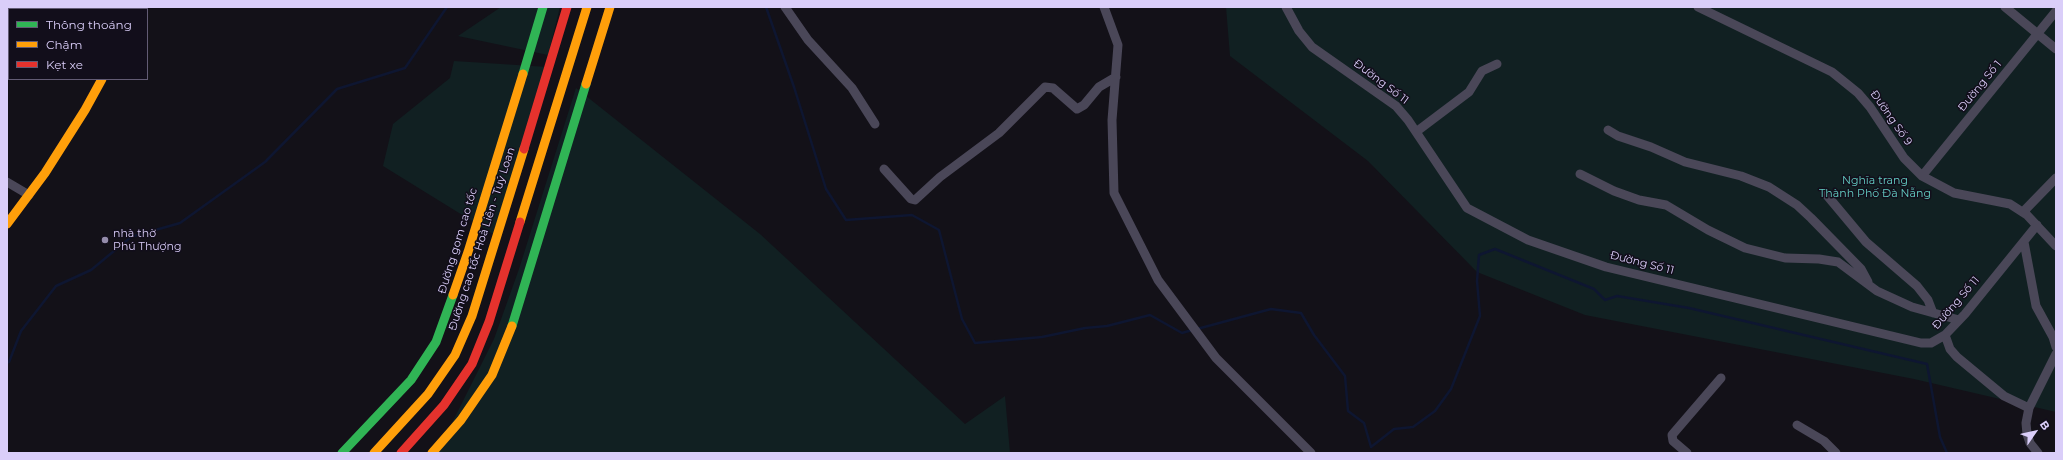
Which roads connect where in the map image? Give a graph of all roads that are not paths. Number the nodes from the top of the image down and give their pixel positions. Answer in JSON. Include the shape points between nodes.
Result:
{"nodes":[{"id":1,"x":543,"y":7,"type":"edge"},
{"id":2,"x":567,"y":7,"type":"edge"},
{"id":3,"x":587,"y":7,"type":"edge"},
{"id":4,"x":610,"y":7,"type":"edge"},
{"id":5,"x":785,"y":7,"type":"edge"},
{"id":6,"x":1104,"y":7,"type":"edge"},
{"id":7,"x":1286,"y":7,"type":"edge"},
{"id":8,"x":1698,"y":7,"type":"edge"},
{"id":9,"x":2005,"y":7,"type":"edge"},
{"id":10,"x":2056,"y":11,"type":"edge"},
{"id":11,"x":2038,"y":35,"type":"junction"},
{"id":12,"x":2056,"y":49,"type":"edge"},
{"id":13,"x":1497,"y":64,"type":"dead end"},
{"id":14,"x":1116,"y":77,"type":"junction"},
{"id":15,"x":101,"y":80,"type":"edge"},
{"id":16,"x":875,"y":124,"type":"dead end"},
{"id":17,"x":1608,"y":130,"type":"dead end"},
{"id":18,"x":1416,"y":132,"type":"junction"},
{"id":19,"x":884,"y":169,"type":"dead end"},
{"id":20,"x":1580,"y":174,"type":"dead end"},
{"id":21,"x":1922,"y":176,"type":"junction"},
{"id":22,"x":2056,"y":178,"type":"edge"},
{"id":23,"x":7,"y":182,"type":"edge"},
{"id":24,"x":1825,"y":193,"type":"dead end"},
{"id":25,"x":29,"y":195,"type":"junction"},
{"id":26,"x":2023,"y":212,"type":"junction"},
{"id":27,"x":7,"y":224,"type":"edge"},
{"id":28,"x":2037,"y":225,"type":"junction"},
{"id":29,"x":2024,"y":242,"type":"junction"},
{"id":30,"x":2056,"y":246,"type":"edge"},
{"id":31,"x":1871,"y":287,"type":"junction"},
{"id":32,"x":1933,"y":313,"type":"junction"},
{"id":33,"x":1959,"y":320,"type":"junction"},
{"id":34,"x":1946,"y":335,"type":"junction"},
{"id":35,"x":2056,"y":347,"type":"edge"},
{"id":36,"x":2056,"y":354,"type":"edge"},
{"id":37,"x":1721,"y":378,"type":"dead end"},
{"id":38,"x":2029,"y":408,"type":"junction"},
{"id":39,"x":1797,"y":425,"type":"dead end"},
{"id":40,"x":342,"y":453,"type":"edge"},
{"id":41,"x":374,"y":453,"type":"edge"},
{"id":42,"x":401,"y":453,"type":"edge"},
{"id":43,"x":432,"y":453,"type":"edge"},
{"id":44,"x":1311,"y":453,"type":"edge"},
{"id":45,"x":1688,"y":453,"type":"edge"},
{"id":46,"x":1836,"y":453,"type":"edge"},
{"id":47,"x":2038,"y":453,"type":"edge"}],
"edges":[{"from":1,"to":40,"type":"main road","name":"Đường gom cao tốc","via":[[468,252],[436,342],[411,380]]},
{"from":2,"to":41,"type":"main road","name":"Đường cao tốc Hoà Liên - Tuý Loan","via":[[472,316],[455,355],[428,394]]},
{"from":3,"to":42,"type":"main road","via":[[508,265],[472,364],[444,405]]},
{"from":4,"to":43,"type":"main road","via":[[511,330],[492,375],[461,420]]},
{"from":5,"to":16,"type":"street","via":[[808,40],[852,88]]},
{"from":6,"to":14,"type":"street","via":[[1118,45]]},
{"from":7,"to":18,"type":"street","name":"Đường Số 11","via":[[1298,31],[1312,47],[1396,106]]},
{"from":8,"to":21,"type":"street","name":"Đường Số 9","via":[[1832,72],[1847,83],[1870,107],[1904,158]]},
{"from":9,"to":11,"type":"street"},
{"from":10,"to":11,"type":"street","name":"Đường Số 1"},
{"from":11,"to":12,"type":"street"},
{"from":11,"to":21,"type":"street","name":"Đường Số 1"},
{"from":13,"to":18,"type":"street","via":[[1482,71],[1469,92]]},
{"from":14,"to":19,"type":"street","via":[[1099,87],[1084,105],[1077,109],[1053,88],[1045,87],[999,133],[940,177],[915,200],[911,199]]},
{"from":14,"to":44,"type":"street","via":[[1112,120],[1114,193],[1158,280],[1224,366]]},
{"from":15,"to":25,"type":"main road","via":[[85,110]]},
{"from":17,"to":31,"type":"street","via":[[1685,162],[1741,176],[1769,187],[1797,205],[1811,218],[1861,269]]},
{"from":18,"to":34,"type":"street","name":"Đường Số 11","via":[[1467,208],[1528,240],[1621,271],[1921,344],[1938,341]]},
{"from":20,"to":31,"type":"street","via":[[1614,191],[1639,200],[1666,205],[1745,248],[1785,258],[1838,262]]},
{"from":21,"to":26,"type":"street","name":"Đường Số 9","via":[[1954,193],[2002,201]]},
{"from":22,"to":26,"type":"street"},
{"from":23,"to":25,"type":"street"},
{"from":24,"to":32,"type":"street","via":[[1866,242],[1917,286],[1928,300]]},
{"from":25,"to":27,"type":"main road"},
{"from":26,"to":28,"type":"street","name":"Đường Số 9"},
{"from":28,"to":29,"type":"street","name":"Đường Số 11"},
{"from":28,"to":30,"type":"street","name":"Đường Số 9"},
{"from":29,"to":33,"type":"street","name":"Đường Số 11"},
{"from":29,"to":35,"type":"street","via":[[2036,306]]},
{"from":31,"to":32,"type":"street","via":[[1912,307]]},
{"from":32,"to":33,"type":"street"},
{"from":33,"to":34,"type":"street","name":"Đường Số 11"},
{"from":34,"to":38,"type":"street","via":[[1946,343],[1957,357],[2004,396]]},
{"from":36,"to":38,"type":"street"},
{"from":37,"to":45,"type":"street","via":[[1672,435],[1673,441]]},
{"from":38,"to":47,"type":"street","via":[[2027,434]]},
{"from":39,"to":46,"type":"street","via":[[1824,441]]}]}
